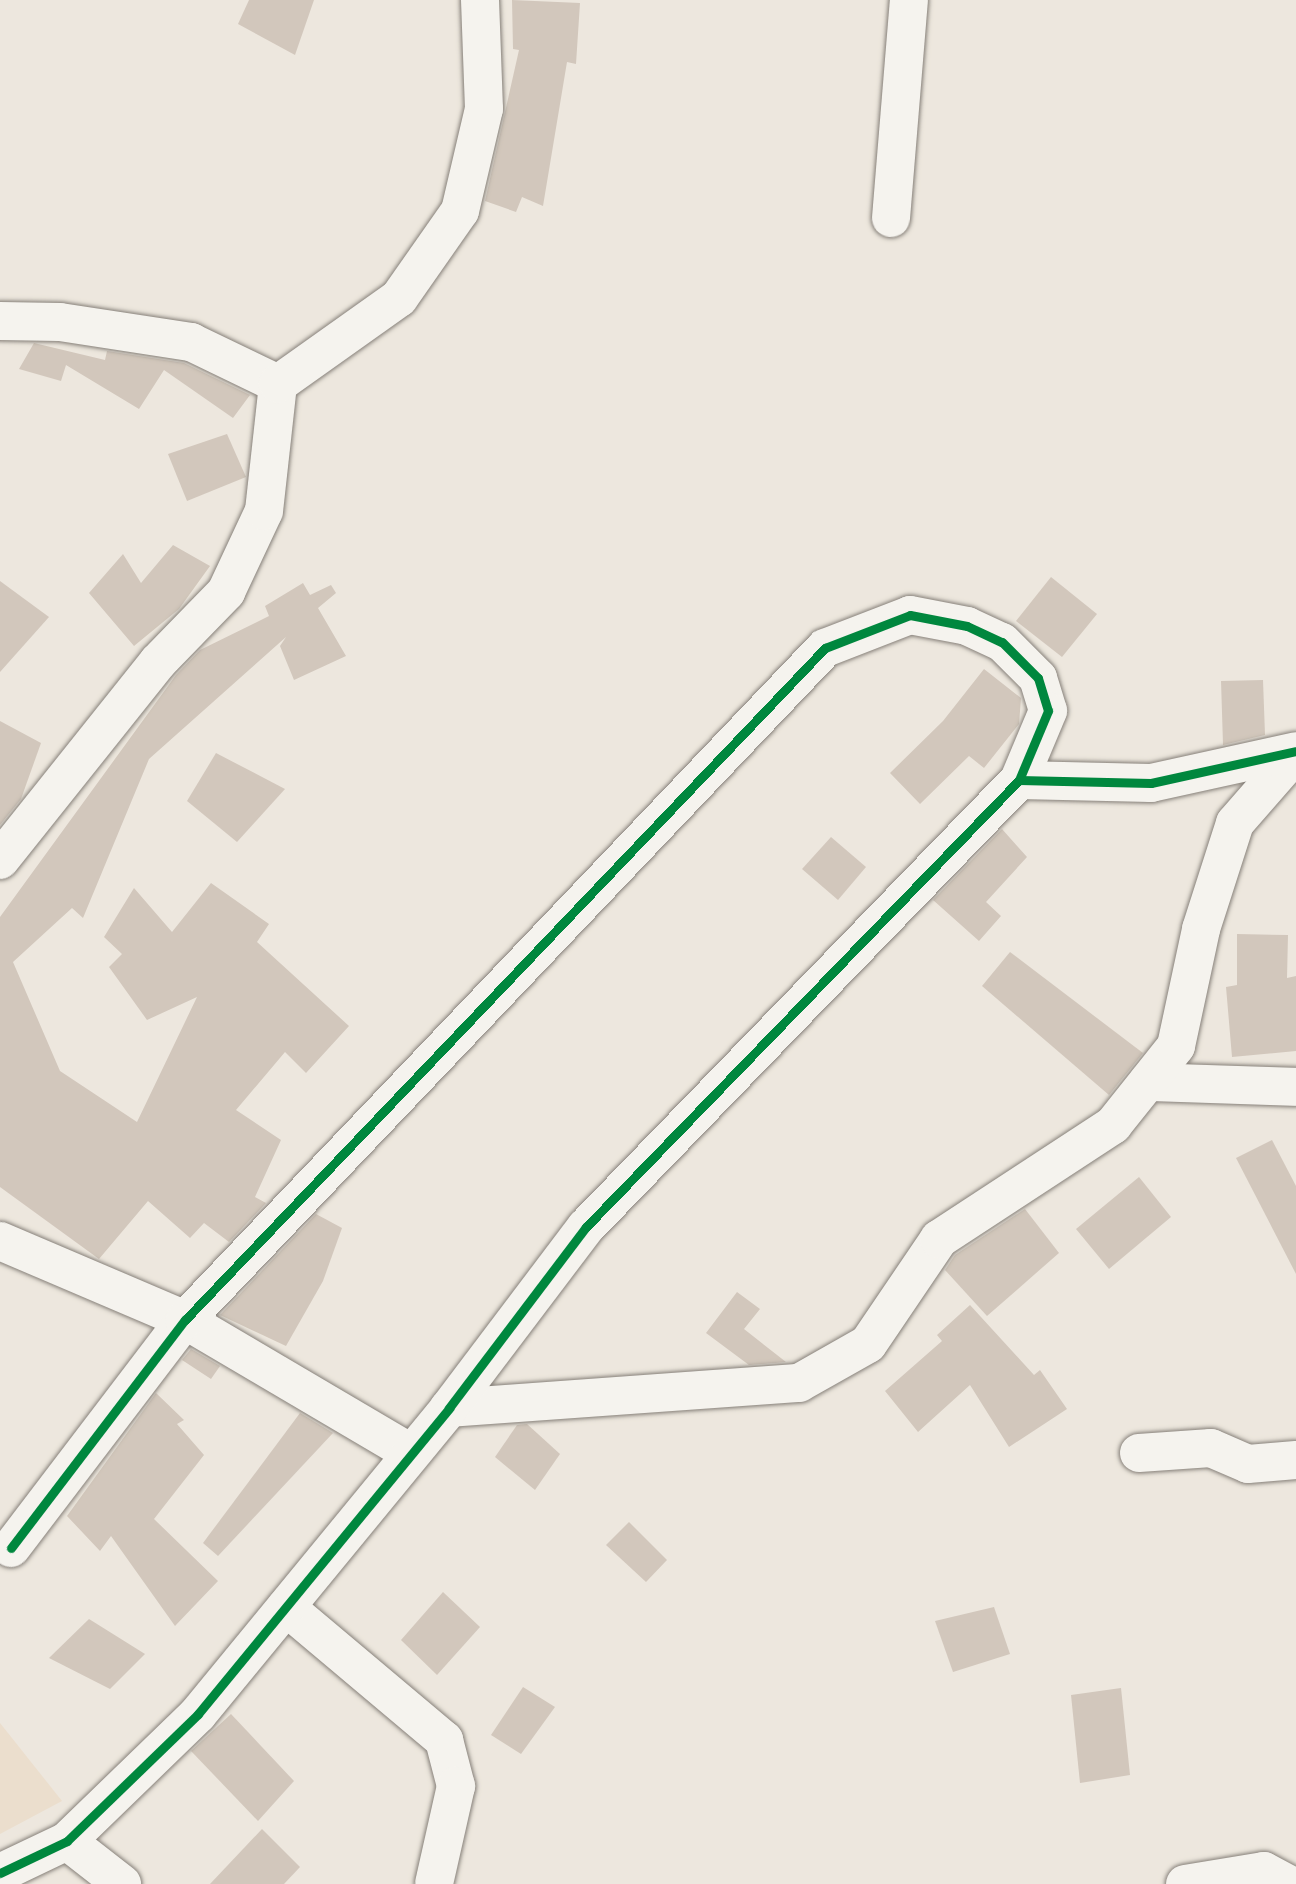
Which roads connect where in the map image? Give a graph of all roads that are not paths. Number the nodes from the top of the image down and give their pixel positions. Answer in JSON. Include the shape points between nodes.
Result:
{"nodes":[{"id":1,"x":480,"y":0,"type":"edge"},
{"id":2,"x":909,"y":0,"type":"edge"},
{"id":3,"x":891,"y":218,"type":"dead end"},
{"id":4,"x":0,"y":321,"type":"edge"},
{"id":5,"x":278,"y":384,"type":"junction"},
{"id":6,"x":1296,"y":752,"type":"edge"},
{"id":7,"x":1019,"y":780,"type":"junction"},
{"id":8,"x":0,"y":860,"type":"edge"},
{"id":9,"x":1148,"y":1082,"type":"junction"},
{"id":10,"x":1296,"y":1087,"type":"edge"},
{"id":11,"x":0,"y":1241,"type":"edge"},
{"id":12,"x":185,"y":1320,"type":"junction"},
{"id":13,"x":449,"y":1408,"type":"junction"},
{"id":14,"x":411,"y":1453,"type":"junction"},
{"id":15,"x":1139,"y":1453,"type":"dead end"},
{"id":16,"x":1296,"y":1460,"type":"edge"},
{"id":17,"x":11,"y":1548,"type":"dead end"},
{"id":18,"x":286,"y":1607,"type":"junction"},
{"id":19,"x":67,"y":1841,"type":"junction"},
{"id":20,"x":0,"y":1873,"type":"edge"},
{"id":21,"x":122,"y":1884,"type":"edge"},
{"id":22,"x":434,"y":1884,"type":"edge"},
{"id":23,"x":1185,"y":1884,"type":"edge"},
{"id":24,"x":1288,"y":1884,"type":"edge"}],
"edges":[{"from":1,"to":5,"type":"street","via":[[484,109],[460,211],[399,298]]},
{"from":2,"to":3,"type":"street"},
{"from":4,"to":5,"type":"street","via":[[60,322],[191,342]]},
{"from":5,"to":8,"type":"street","via":[[264,511],[226,592],[159,662]]},
{"from":6,"to":7,"type":"street","via":[[1151,783]]},
{"from":6,"to":9,"type":"street","via":[[1235,823],[1200,929],[1177,1046]]},
{"from":7,"to":12,"type":"street","via":[[1048,711],[1038,678],[1002,642],[967,626],[909,615],[825,648]]},
{"from":7,"to":13,"type":"street","via":[[586,1227]]},
{"from":9,"to":10,"type":"street"},
{"from":9,"to":13,"type":"street","via":[[1113,1125],[940,1239],[868,1344],[799,1383]]},
{"from":11,"to":12,"type":"street"},
{"from":12,"to":14,"type":"street"},
{"from":12,"to":17,"type":"street"},
{"from":13,"to":14,"type":"street"},
{"from":14,"to":18,"type":"street"},
{"from":15,"to":16,"type":"street","via":[[1211,1448],[1248,1464]]},
{"from":18,"to":19,"type":"street","via":[[198,1714]]},
{"from":18,"to":22,"type":"street","via":[[444,1740],[456,1786]]},
{"from":19,"to":20,"type":"street"},
{"from":19,"to":21,"type":"street"},
{"from":23,"to":24,"type":"street","via":[[1264,1871]]}]}
